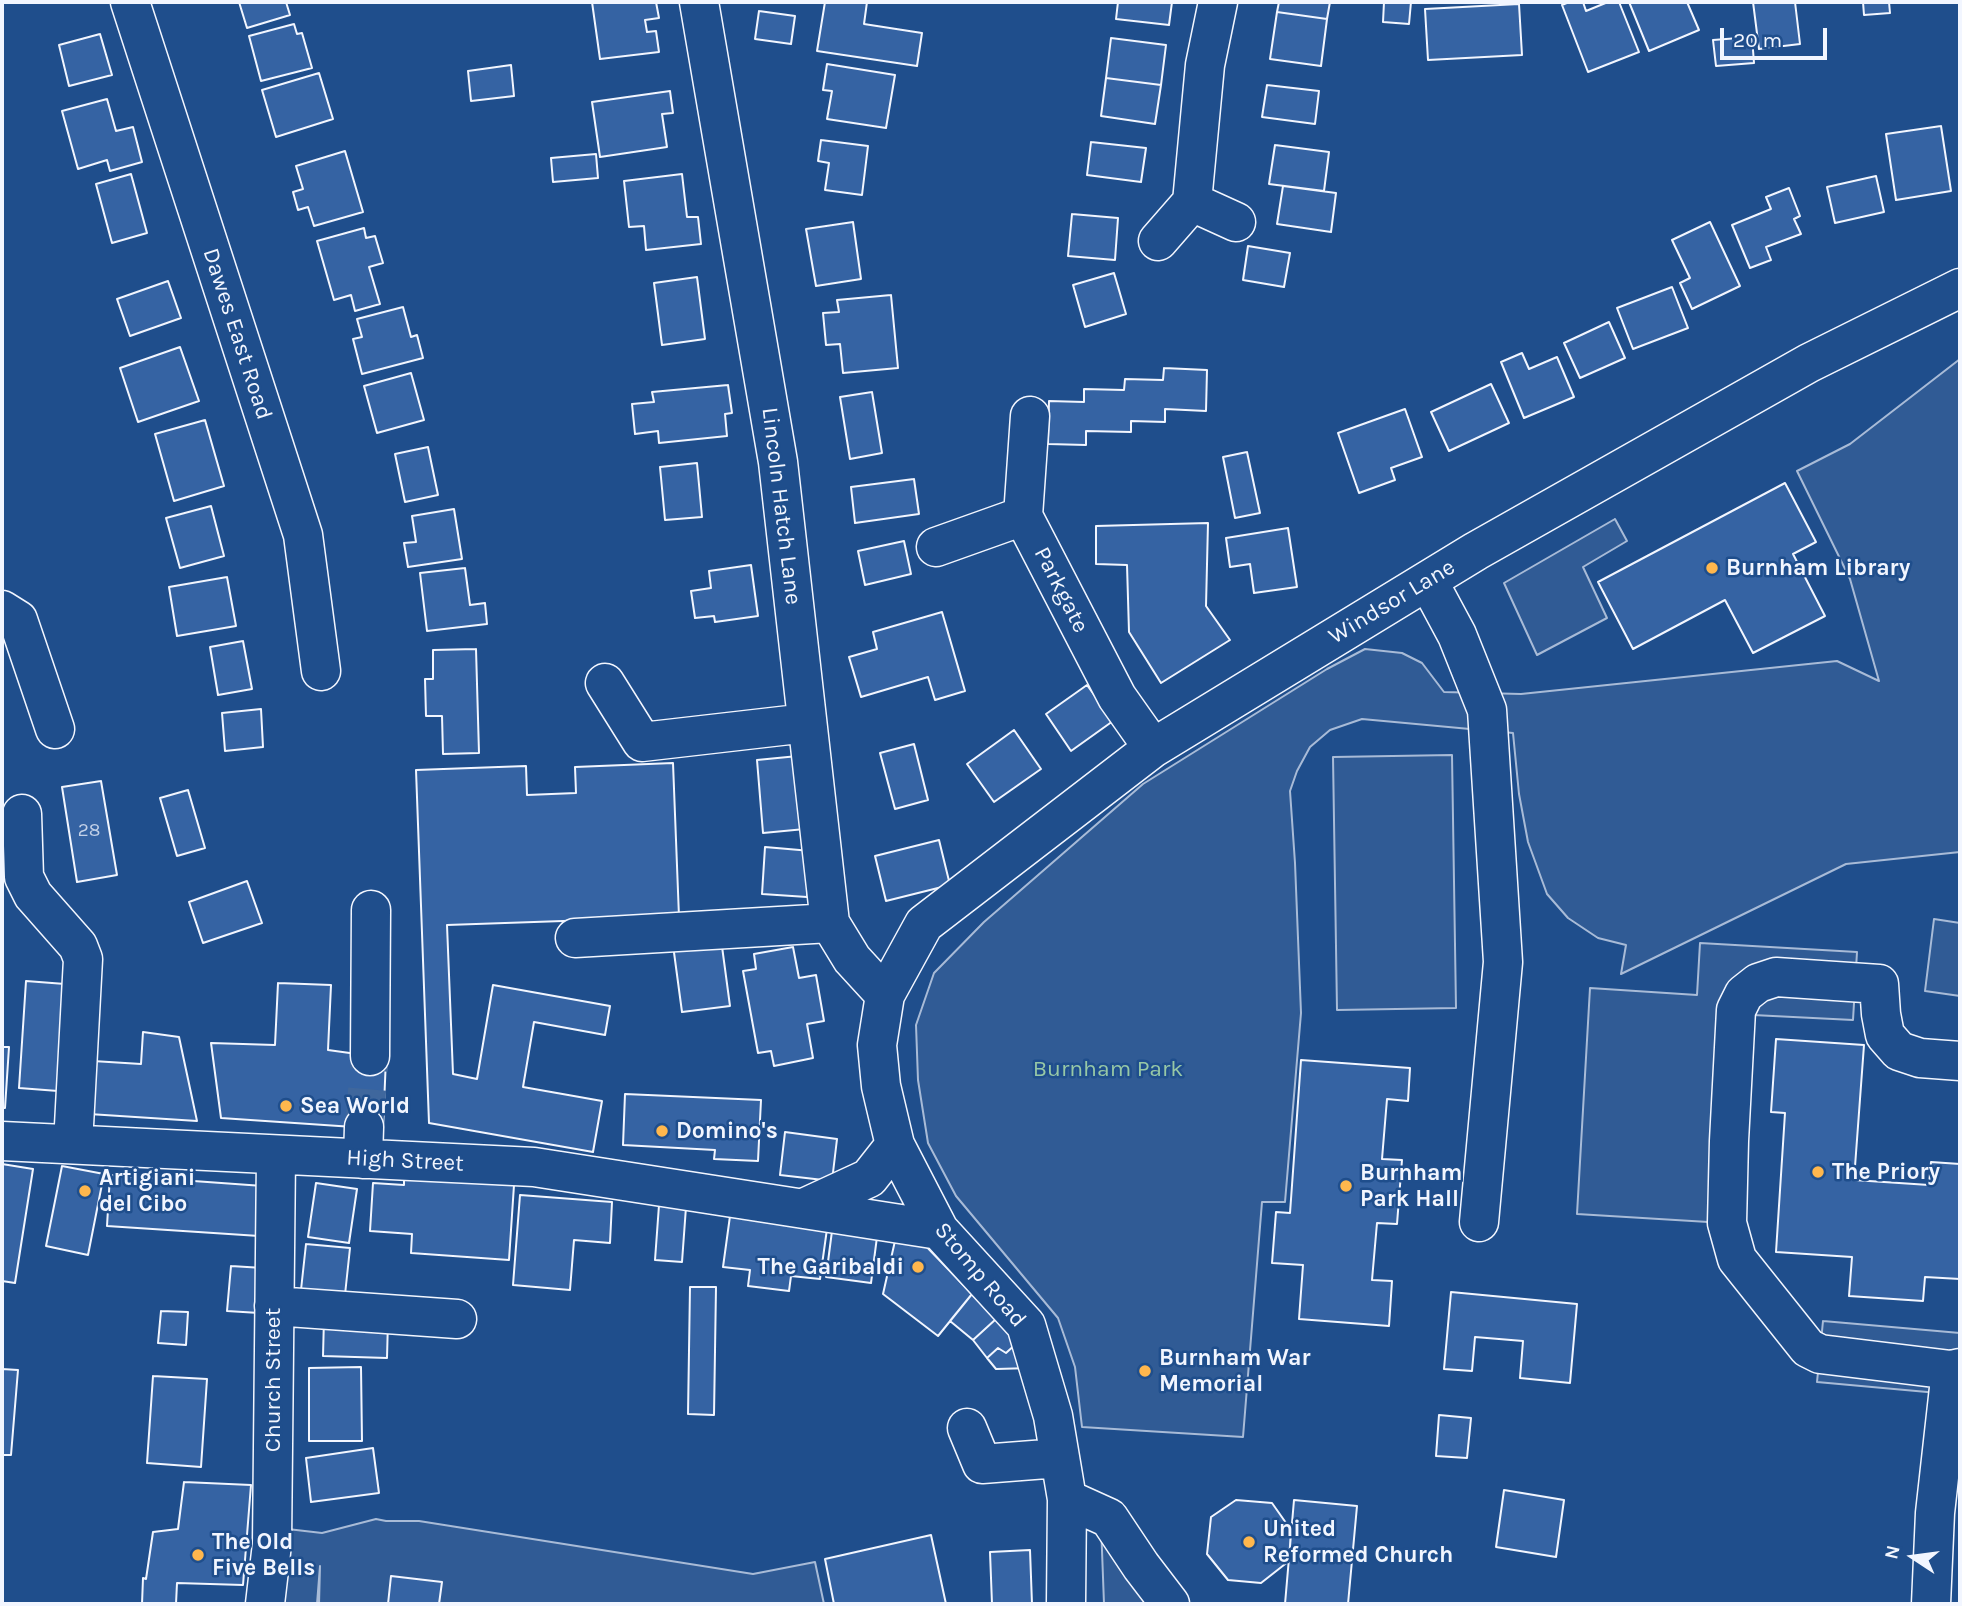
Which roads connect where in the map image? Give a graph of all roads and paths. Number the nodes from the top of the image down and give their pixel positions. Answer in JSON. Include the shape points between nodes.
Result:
{"nodes":[{"id":1,"x":130,"y":2,"type":"edge"},
{"id":2,"x":699,"y":2,"type":"edge"},
{"id":3,"x":1218,"y":2,"type":"edge"},
{"id":4,"x":1192,"y":202,"type":"junction"},
{"id":5,"x":1236,"y":222,"type":"dead end"},
{"id":6,"x":1158,"y":241,"type":"dead end"},
{"id":7,"x":1960,"y":288,"type":"edge"},
{"id":8,"x":1030,"y":416,"type":"dead end"},
{"id":9,"x":1023,"y":516,"type":"junction"},
{"id":10,"x":936,"y":547,"type":"dead end"},
{"id":11,"x":1428,"y":581,"type":"junction"},
{"id":12,"x":2,"y":610,"type":"edge"},
{"id":13,"x":321,"y":671,"type":"dead end"},
{"id":14,"x":605,"y":683,"type":"dead end"},
{"id":15,"x":807,"y":723,"type":"junction"},
{"id":16,"x":55,"y":729,"type":"dead end"},
{"id":17,"x":1153,"y":748,"type":"junction"},
{"id":18,"x":22,"y":814,"type":"dead end"},
{"id":19,"x":371,"y":909,"type":"dead end"},
{"id":20,"x":830,"y":923,"type":"junction"},
{"id":21,"x":575,"y":938,"type":"dead end"},
{"id":22,"x":885,"y":995,"type":"junction"},
{"id":23,"x":370,"y":1056,"type":"tunnel mouth"},
{"id":24,"x":1960,"y":1061,"type":"edge"},
{"id":25,"x":2,"y":1141,"type":"edge"},
{"id":26,"x":74,"y":1144,"type":"junction"},
{"id":27,"x":895,"y":1145,"type":"junction"},
{"id":28,"x":276,"y":1155,"type":"junction"},
{"id":29,"x":806,"y":1207,"type":"junction"},
{"id":30,"x":1479,"y":1222,"type":"dead end"},
{"id":31,"x":939,"y":1230,"type":"junction"},
{"id":32,"x":274,"y":1306,"type":"junction"},
{"id":33,"x":457,"y":1320,"type":"dead end"},
{"id":34,"x":1956,"y":1369,"type":"edge"},
{"id":35,"x":967,"y":1428,"type":"dead end"},
{"id":36,"x":1059,"y":1458,"type":"junction"},
{"id":37,"x":1067,"y":1499,"type":"junction"},
{"id":38,"x":265,"y":1604,"type":"edge"},
{"id":39,"x":1066,"y":1604,"type":"edge"},
{"id":40,"x":1170,"y":1604,"type":"edge"},
{"id":41,"x":1931,"y":1604,"type":"edge"}],
"edges":[{"from":1,"to":13,"type":"street","name":"Dawes East Road","via":[[303,535]]},
{"from":2,"to":15,"type":"street","name":"Lincoln Hatch Lane","via":[[778,462]]},
{"from":3,"to":4,"type":"street","via":[[1205,65]]},
{"from":4,"to":5,"type":"street"},
{"from":4,"to":6,"type":"street"},
{"from":7,"to":11,"type":"street","name":"Windsor Lane","via":[[1809,363]]},
{"from":8,"to":9,"type":"street"},
{"from":9,"to":10,"type":"street"},
{"from":9,"to":17,"type":"street","name":"Parkgate","via":[[1117,697]]},
{"from":11,"to":17,"type":"street","name":"Windsor Lane"},
{"from":11,"to":30,"type":"street","via":[[1457,635],[1487,710],[1503,962]]},
{"from":12,"to":16,"type":"street","via":[[18,620]]},
{"from":14,"to":15,"type":"street","via":[[642,742]]},
{"from":15,"to":20,"type":"street","name":"Lincoln Hatch Lane"},
{"from":17,"to":22,"type":"street","name":"Windsor Lane","via":[[924,924]]},
{"from":18,"to":26,"type":"street","via":[[24,877],[33,895],[78,946],[83,959]]},
{"from":19,"to":23,"type":"street"},
{"from":20,"to":21,"type":"street"},
{"from":20,"to":22,"type":"street","name":"Lincoln Hatch Lane","via":[[852,959]]},
{"from":22,"to":27,"type":"street","name":"Stomp Road","via":[[877,1045]]},
{"from":24,"to":34,"type":"street","via":[[1920,1058],[1899,1051],[1885,1035],[1879,984],[1776,977],[1744,994],[1736,1010],[1728,1141],[1727,1223],[1737,1259],[1808,1348],[1820,1354]]},
{"from":25,"to":26,"type":"street","name":"High Street"},
{"from":26,"to":28,"type":"street","name":"High Street"},
{"from":27,"to":29,"type":"street","via":[[869,1178]]},
{"from":27,"to":31,"type":"street","name":"Stomp Road"},
{"from":28,"to":29,"type":"street","name":"High Street","via":[[364,1143]]},
{"from":28,"to":32,"type":"street","name":"Church Street"},
{"from":29,"to":31,"type":"street","name":"High Street"},
{"from":31,"to":36,"type":"street","name":"Stomp Road","via":[[1026,1325],[1053,1416]]},
{"from":32,"to":33,"type":"street"},
{"from":32,"to":38,"type":"street","name":"Church Street","via":[[272,1544]]},
{"from":34,"to":41,"type":"street","via":[[1936,1513]]},
{"from":35,"to":36,"type":"street","via":[[982,1464]]},
{"from":36,"to":37,"type":"street","name":"Stomp Road"},
{"from":37,"to":39,"type":"street","name":"Stomp Road"},
{"from":37,"to":40,"type":"street","via":[[1110,1518]]}]}
